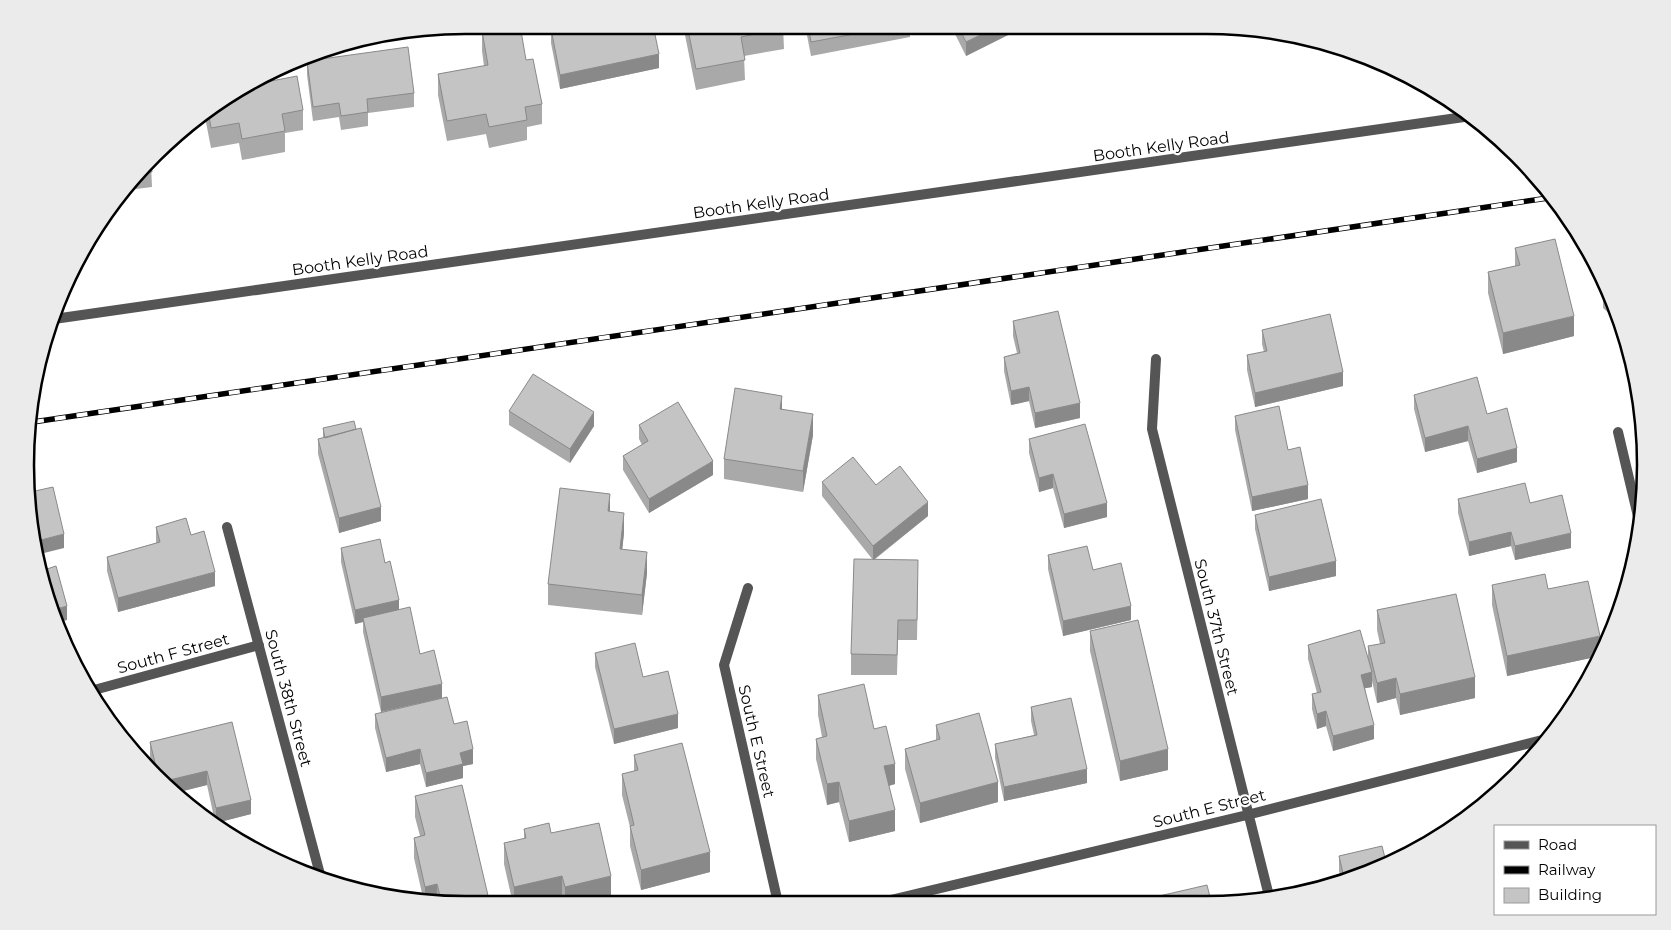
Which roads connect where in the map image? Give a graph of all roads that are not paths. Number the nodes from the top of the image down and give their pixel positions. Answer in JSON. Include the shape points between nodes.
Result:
{"nodes":[{"id":1,"x":1461,"y":117,"type":"edge"},
{"id":2,"x":60,"y":318,"type":"edge"},
{"id":3,"x":1156,"y":359,"type":"dead end"},
{"id":4,"x":1618,"y":432,"type":"dead end"},
{"id":5,"x":1635,"y":504,"type":"edge"},
{"id":6,"x":227,"y":527,"type":"dead end"},
{"id":7,"x":748,"y":588,"type":"dead end"},
{"id":8,"x":259,"y":645,"type":"junction"},
{"id":9,"x":97,"y":689,"type":"edge"},
{"id":10,"x":1537,"y":741,"type":"edge"},
{"id":11,"x":1247,"y":815,"type":"junction"},
{"id":12,"x":319,"y":870,"type":"edge"},
{"id":13,"x":1268,"y":892,"type":"edge"},
{"id":14,"x":776,"y":896,"type":"edge"},
{"id":15,"x":907,"y":896,"type":"edge"}],
"edges":[{"from":1,"to":2,"type":"street","name":"Booth Kelly Road"},
{"from":3,"to":11,"type":"street","name":"South 37th Street","via":[[1152,429]]},
{"from":4,"to":5,"type":"street"},
{"from":6,"to":8,"type":"street","name":"South 38th Street"},
{"from":7,"to":14,"type":"street","name":"South E Street","via":[[724,665]]},
{"from":8,"to":9,"type":"street","name":"South F Street"},
{"from":8,"to":12,"type":"street","name":"South 38th Street"},
{"from":10,"to":11,"type":"street","name":"South E Street"},
{"from":11,"to":13,"type":"street","name":"South 37th Street"},
{"from":11,"to":15,"type":"street","name":"South E Street"}]}
